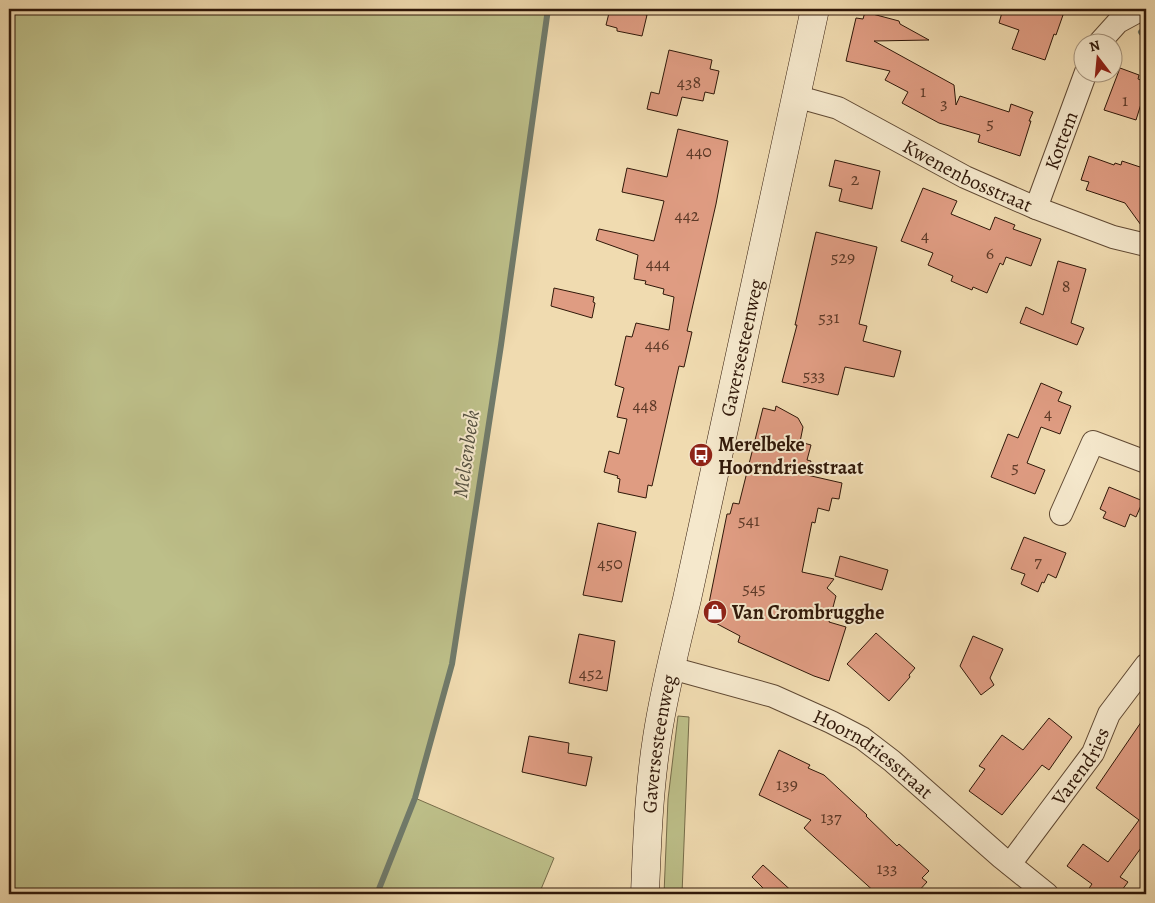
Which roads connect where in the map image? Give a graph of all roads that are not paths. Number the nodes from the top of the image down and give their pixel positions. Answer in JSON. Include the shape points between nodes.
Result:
{"nodes":[{"id":1,"x":815,"y":9,"type":"edge"},
{"id":2,"x":1142,"y":9,"type":"edge"},
{"id":3,"x":1109,"y":32,"type":"edge"},
{"id":4,"x":1082,"y":82,"type":"edge"},
{"id":5,"x":795,"y":96,"type":"junction"},
{"id":6,"x":1036,"y":208,"type":"junction"},
{"id":7,"x":1146,"y":245,"type":"edge"},
{"id":8,"x":1146,"y":462,"type":"edge"},
{"id":9,"x":1061,"y":514,"type":"dead end"},
{"id":10,"x":1146,"y":665,"type":"edge"},
{"id":11,"x":670,"y":668,"type":"junction"},
{"id":12,"x":1010,"y":864,"type":"junction"},
{"id":13,"x":646,"y":894,"type":"edge"},
{"id":14,"x":1047,"y":894,"type":"edge"}],
"edges":[{"from":1,"to":5,"type":"street","name":"Gaversesteenweg"},
{"from":2,"to":3,"type":"street","via":[[1118,22]]},
{"from":4,"to":6,"type":"street","name":"Kottem"},
{"from":5,"to":6,"type":"street","name":"Kwenenbosstraat","via":[[838,108],[965,177]]},
{"from":5,"to":11,"type":"street","name":"Gaversesteenweg"},
{"from":6,"to":7,"type":"street","name":"Kwenenbosstraat","via":[[1112,237]]},
{"from":8,"to":9,"type":"street","via":[[1093,442]]},
{"from":10,"to":12,"type":"street","name":"Varendries","via":[[1109,714],[1093,753]]},
{"from":11,"to":12,"type":"street","name":"Hoorndriesstraat","via":[[773,696],[862,738]]},
{"from":11,"to":13,"type":"street","name":"Gaversesteenweg","via":[[657,738],[647,829]]},
{"from":12,"to":14,"type":"street","name":"Hoorndriesstraat"}]}
